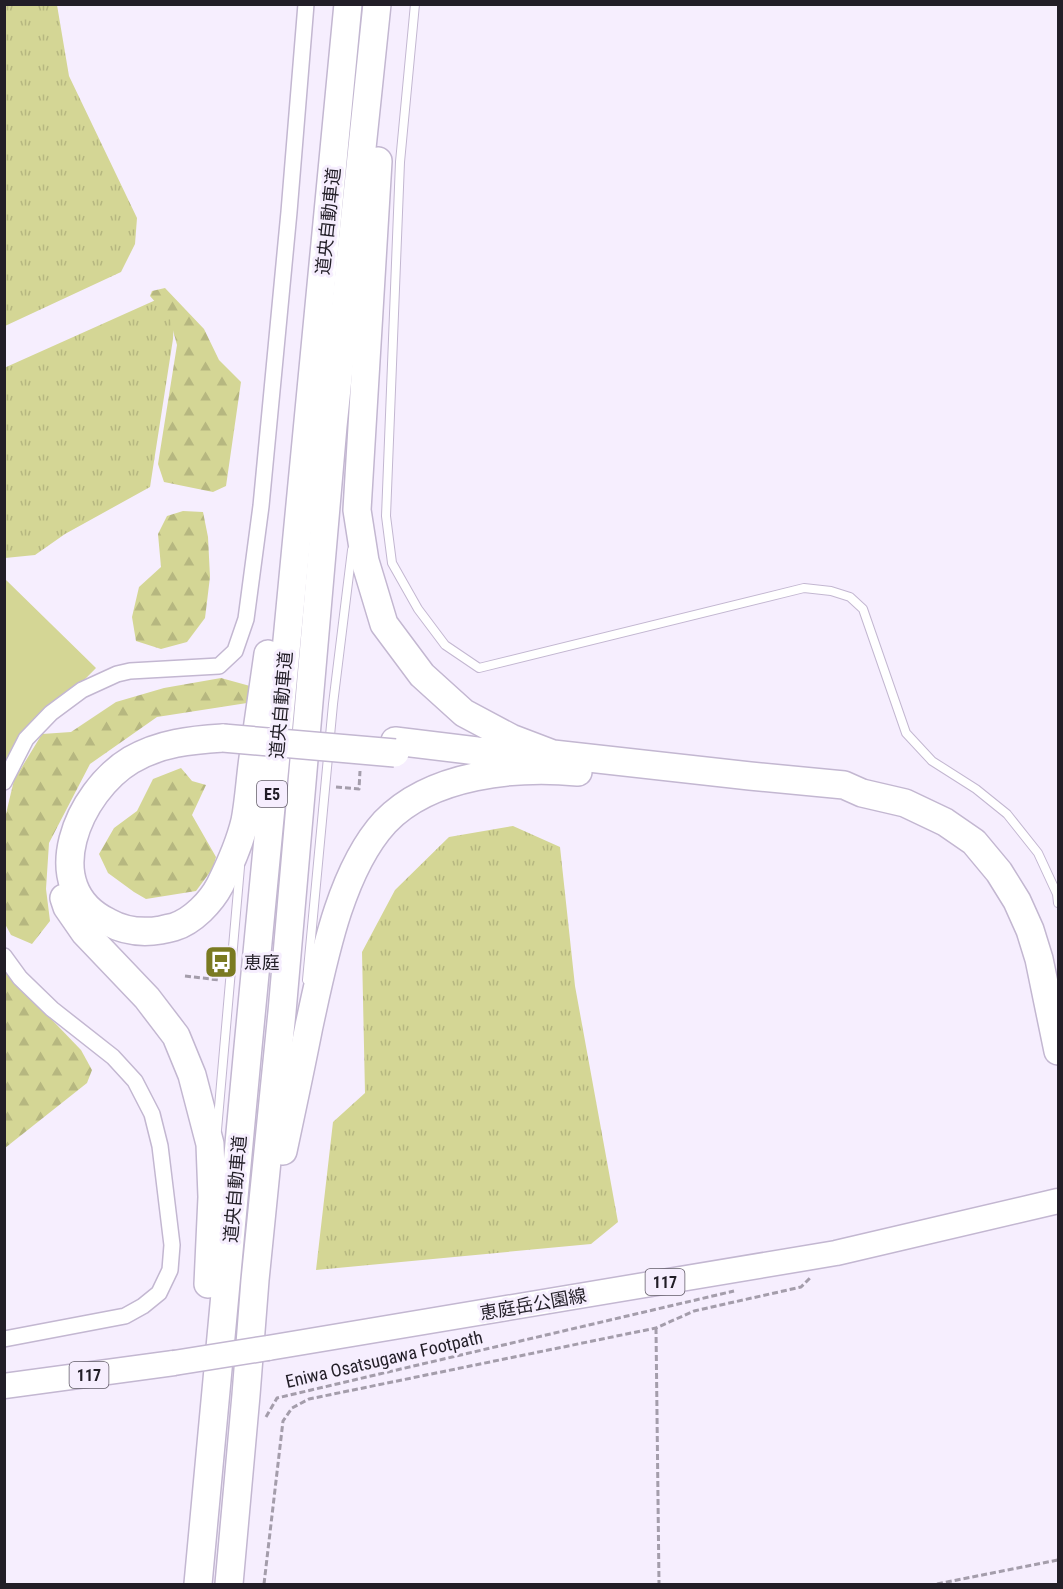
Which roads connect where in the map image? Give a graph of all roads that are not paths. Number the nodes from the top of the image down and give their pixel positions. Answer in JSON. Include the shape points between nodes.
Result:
{"nodes":[{"id":1,"x":306,"y":4,"type":"edge"},
{"id":2,"x":348,"y":4,"type":"edge"},
{"id":3,"x":377,"y":4,"type":"edge"},
{"id":4,"x":387,"y":4,"type":"edge"},
{"id":5,"x":415,"y":4,"type":"edge"},
{"id":6,"x":338,"y":117,"type":"junction"},
{"id":7,"x":357,"y":510,"type":"junction"},
{"id":8,"x":225,"y":732,"type":"junction"},
{"id":9,"x":552,"y":762,"type":"junction"},
{"id":10,"x":4,"y":782,"type":"edge"},
{"id":11,"x":244,"y":823,"type":"junction"},
{"id":12,"x":1059,"y":903,"type":"edge"},
{"id":13,"x":4,"y":956,"type":"edge"},
{"id":14,"x":305,"y":991,"type":"dead end"},
{"id":15,"x":303,"y":1015,"type":"dead end"},
{"id":16,"x":1059,"y":1051,"type":"edge"},
{"id":17,"x":294,"y":1096,"type":"junction"},
{"id":18,"x":212,"y":1197,"type":"junction"},
{"id":19,"x":1059,"y":1201,"type":"edge"},
{"id":20,"x":255,"y":1280,"type":"junction"},
{"id":21,"x":4,"y":1339,"type":"edge"},
{"id":22,"x":4,"y":1386,"type":"edge"},
{"id":23,"x":187,"y":1584,"type":"edge"},
{"id":24,"x":198,"y":1584,"type":"edge"},
{"id":25,"x":229,"y":1584,"type":"edge"}],
"edges":[{"from":1,"to":10,"type":"street","via":[[261,506],[246,619],[235,651],[219,666],[130,671],[82,690],[51,713],[26,739]]},
{"from":2,"to":6,"type":"highway","name":"道央自動車道","number":"E5"},
{"from":3,"to":20,"type":"highway","name":"道央自動車道","number":"E5","via":[[333,426]]},
{"from":4,"to":7,"type":"highway"},
{"from":5,"to":12,"type":"lane","via":[[400,162],[386,516],[392,563],[418,609],[445,645],[479,668],[804,588],[850,597],[863,609],[906,733],[932,761],[1007,814],[1038,853]]},
{"from":6,"to":11,"type":"highway"},
{"from":6,"to":24,"type":"highway","name":"道央自動車道","number":"E5"},
{"from":7,"to":9,"type":"highway","via":[[364,561],[384,624],[422,675],[464,713]]},
{"from":7,"to":14,"type":"lane","via":[[333,704]]},
{"from":8,"to":9,"type":"highway","bridge":true},
{"from":8,"to":11,"type":"highway","via":[[155,748],[114,772],[96,791],[75,830],[70,853],[74,888],[98,918],[114,926],[151,932],[175,927],[212,898]]},
{"from":8,"to":18,"type":"highway","via":[[183,729],[160,733],[113,755],[75,801],[57,853],[59,882],[67,907],[85,933],[147,998],[176,1036],[192,1075],[210,1144]]},
{"from":9,"to":16,"type":"highway","via":[[844,785],[905,802],[945,822],[974,842],[1017,901],[1039,959]]},
{"from":9,"to":17,"type":"highway","via":[[435,788],[386,822],[368,846],[342,901]]},
{"from":11,"to":18,"type":"lane"},
{"from":13,"to":21,"type":"street","via":[[52,1009],[113,1057],[135,1081],[152,1114],[160,1146],[172,1245],[170,1270],[159,1293],[125,1316]]},
{"from":15,"to":17,"type":"lane"},
{"from":17,"to":20,"type":"highway"},
{"from":18,"to":23,"type":"highway"},
{"from":19,"to":22,"type":"main road","name":"恵庭岳公園線","number":"117","bridge":true,"via":[[837,1253],[268,1348]]},
{"from":20,"to":25,"type":"highway","name":"道央自動車道","number":"E5"}]}
